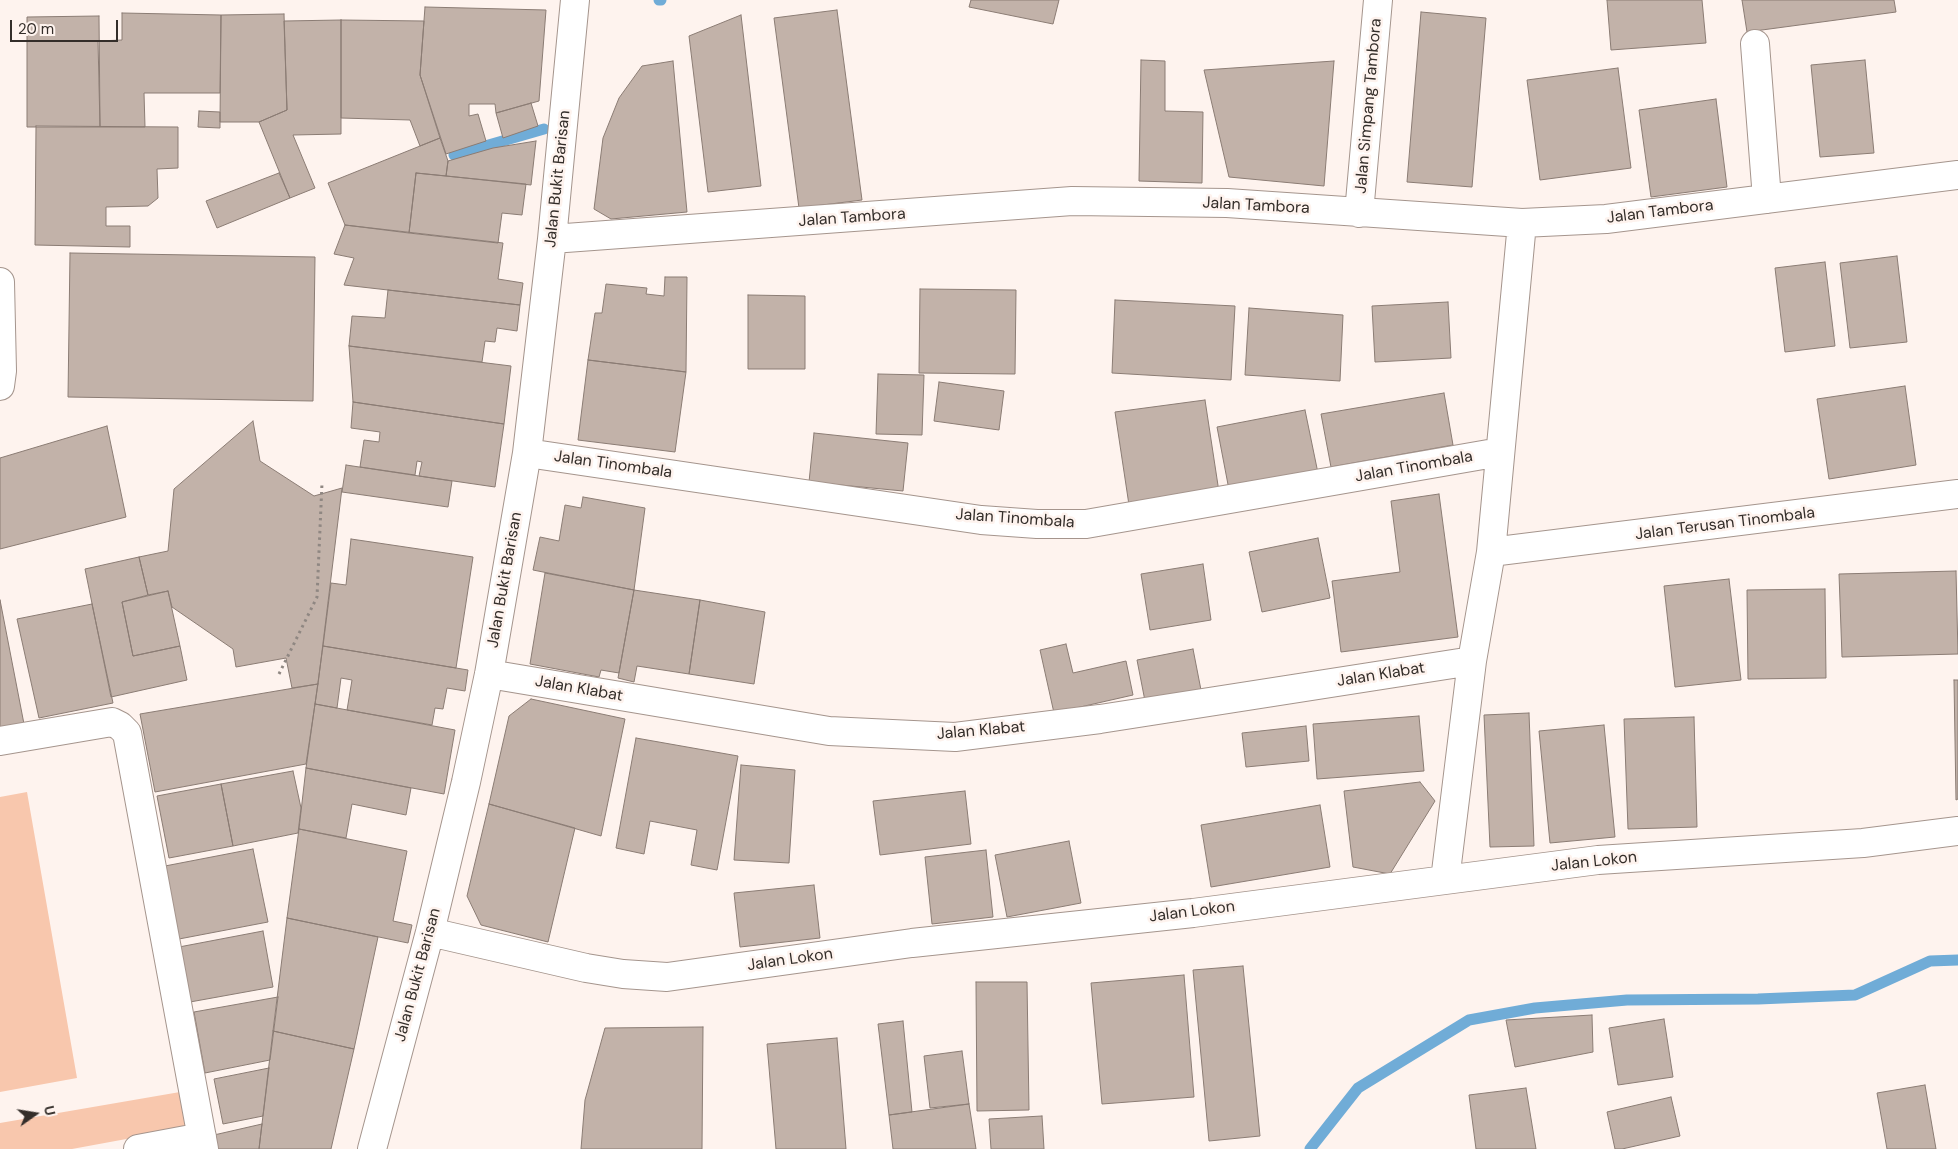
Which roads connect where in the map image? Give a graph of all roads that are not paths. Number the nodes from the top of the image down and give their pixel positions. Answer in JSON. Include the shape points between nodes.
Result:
{"nodes":[{"id":1,"x":576,"y":0,"type":"edge"},
{"id":2,"x":1378,"y":0,"type":"edge"},
{"id":3,"x":1755,"y":44,"type":"dead end"},
{"id":4,"x":1958,"y":175,"type":"edge"},
{"id":5,"x":1767,"y":199,"type":"junction"},
{"id":6,"x":1359,"y":213,"type":"junction"},
{"id":7,"x":1522,"y":223,"type":"junction"},
{"id":8,"x":552,"y":239,"type":"junction"},
{"id":9,"x":0,"y":282,"type":"edge"},
{"id":10,"x":0,"y":386,"type":"edge"},
{"id":11,"x":1500,"y":452,"type":"junction"},
{"id":12,"x":527,"y":453,"type":"junction"},
{"id":13,"x":1958,"y":494,"type":"edge"},
{"id":14,"x":1491,"y":552,"type":"junction"},
{"id":15,"x":1472,"y":661,"type":"junction"},
{"id":16,"x":489,"y":674,"type":"junction"},
{"id":17,"x":0,"y":741,"type":"edge"},
{"id":18,"x":1958,"y":832,"type":"edge"},
{"id":19,"x":1444,"y":880,"type":"junction"},
{"id":20,"x":430,"y":932,"type":"junction"},
{"id":21,"x":203,"y":1143,"type":"edge"},
{"id":22,"x":138,"y":1149,"type":"edge"},
{"id":23,"x":372,"y":1149,"type":"edge"}],
"edges":[{"from":1,"to":8,"type":"street","name":"Jalan Bukit Barisan"},
{"from":2,"to":6,"type":"street","name":"Jalan Simpang Tambora"},
{"from":3,"to":5,"type":"street"},
{"from":4,"to":5,"type":"street","name":"Jalan Tambora"},
{"from":5,"to":7,"type":"street","name":"Jalan Tambora","via":[[1606,219]]},
{"from":6,"to":7,"type":"street","name":"Jalan Tambora"},
{"from":6,"to":8,"type":"street","name":"Jalan Tambora","via":[[1227,203],[1072,201]]},
{"from":7,"to":11,"type":"street"},
{"from":8,"to":12,"type":"street","name":"Jalan Bukit Barisan"},
{"from":9,"to":10,"type":"street"},
{"from":11,"to":12,"type":"street","name":"Jalan Tinombala","via":[[1086,524],[982,520]]},
{"from":11,"to":14,"type":"street"},
{"from":12,"to":16,"type":"street","name":"Jalan Bukit Barisan"},
{"from":13,"to":14,"type":"street","name":"Jalan Terusan Tinombala"},
{"from":14,"to":15,"type":"street"},
{"from":15,"to":16,"type":"street","name":"Jalan Klabat","via":[[1100,719],[954,737],[829,731]]},
{"from":15,"to":19,"type":"street"},
{"from":16,"to":20,"type":"street","name":"Jalan Bukit Barisan"},
{"from":17,"to":21,"type":"street","via":[[112,722],[128,733]]},
{"from":18,"to":19,"type":"street","name":"Jalan Lokon","via":[[1863,844],[1598,860]]},
{"from":19,"to":20,"type":"street","name":"Jalan Lokon","via":[[1193,913],[912,943],[667,978],[586,968]]},
{"from":20,"to":23,"type":"street","name":"Jalan Bukit Barisan"},
{"from":21,"to":22,"type":"street"}]}
